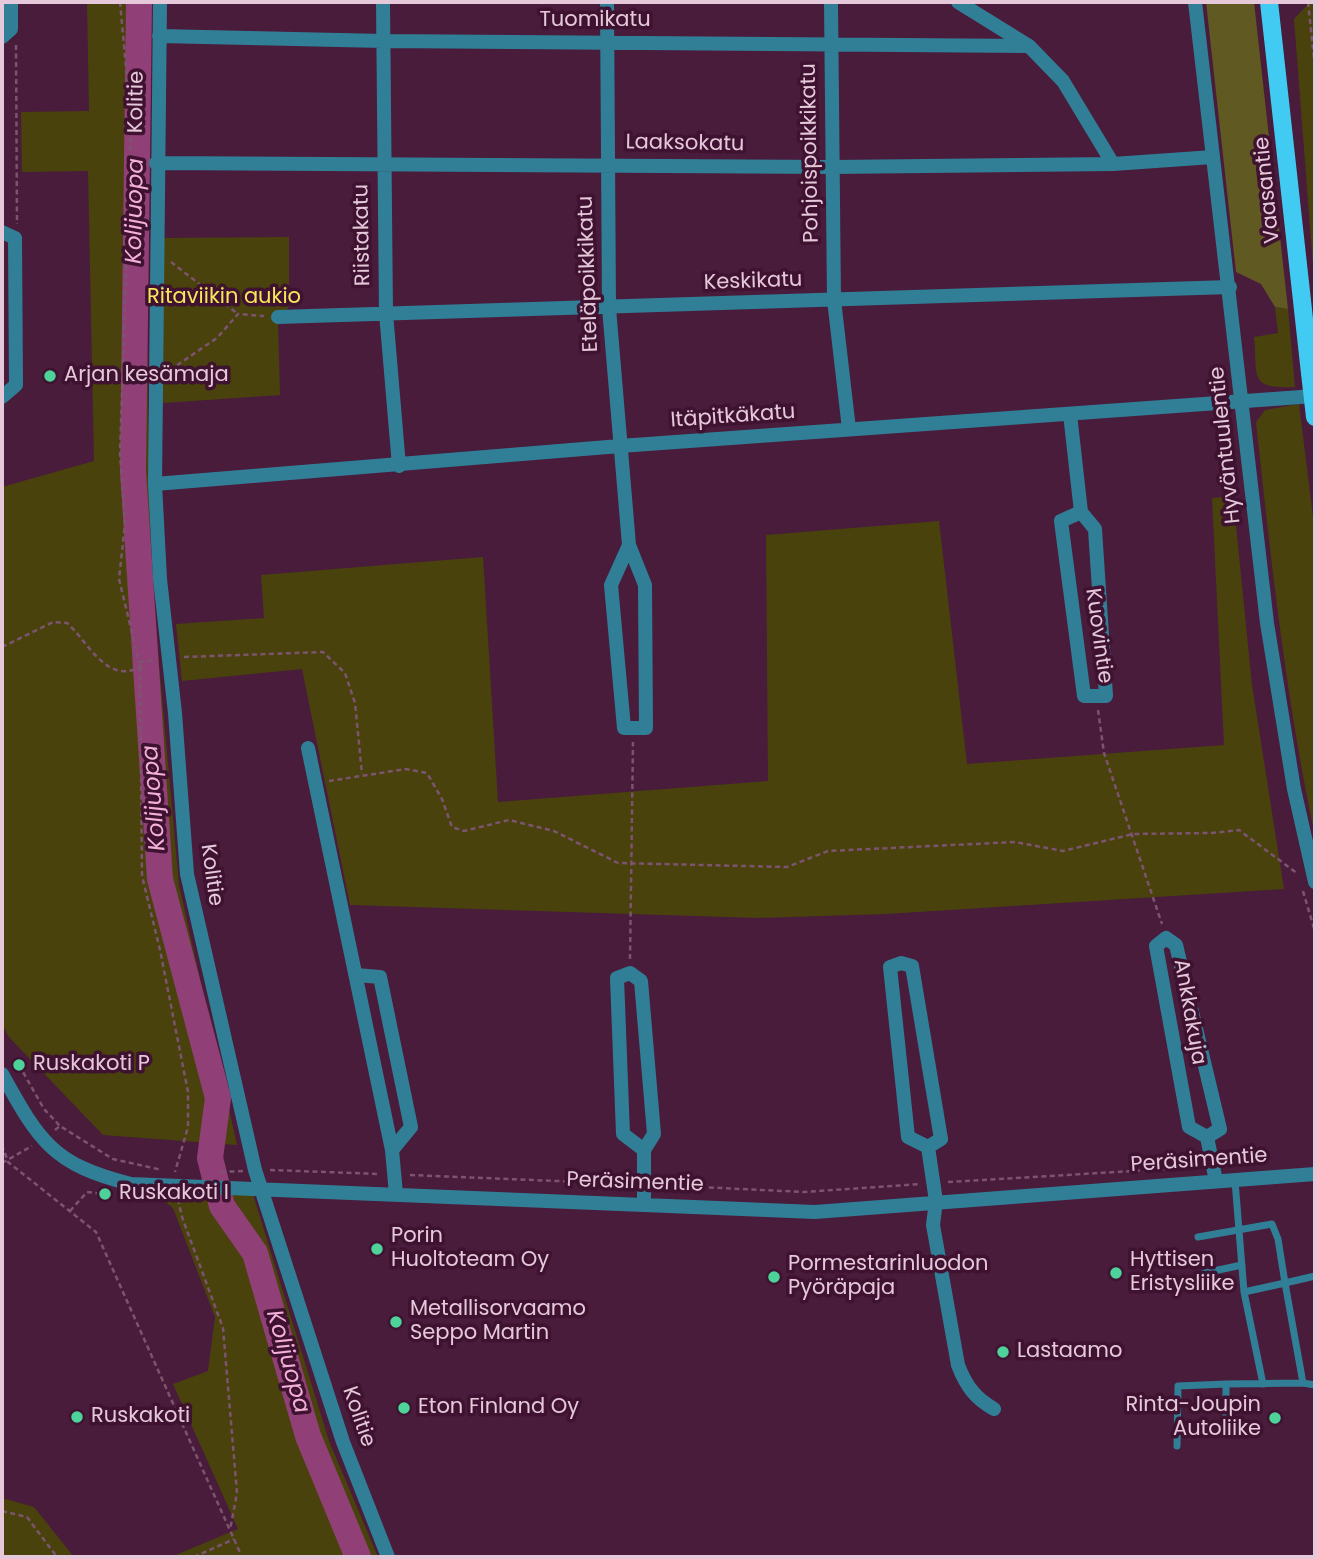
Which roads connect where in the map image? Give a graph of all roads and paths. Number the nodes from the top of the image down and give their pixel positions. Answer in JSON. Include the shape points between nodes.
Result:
{"nodes":[{"id":1,"x":11,"y":2,"type":"edge"},
{"id":2,"x":120,"y":2,"type":"edge"},
{"id":3,"x":160,"y":2,"type":"edge"},
{"id":4,"x":383,"y":2,"type":"edge"},
{"id":5,"x":607,"y":2,"type":"edge"},
{"id":6,"x":831,"y":2,"type":"edge"},
{"id":7,"x":958,"y":2,"type":"edge"},
{"id":8,"x":1195,"y":2,"type":"edge"},
{"id":9,"x":1269,"y":2,"type":"edge"},
{"id":10,"x":1308,"y":2,"type":"edge"},
{"id":11,"x":6,"y":33,"type":"edge"},
{"id":12,"x":159,"y":36,"type":"junction"},
{"id":13,"x":384,"y":41,"type":"junction"},
{"id":14,"x":607,"y":42,"type":"junction"},
{"id":15,"x":831,"y":46,"type":"junction"},
{"id":16,"x":1029,"y":46,"type":"junction"},
{"id":17,"x":1315,"y":68,"type":"edge"},
{"id":18,"x":1213,"y":157,"type":"junction"},
{"id":19,"x":156,"y":163,"type":"junction"},
{"id":20,"x":1113,"y":164,"type":"junction"},
{"id":21,"x":382,"y":165,"type":"junction"},
{"id":22,"x":607,"y":165,"type":"junction"},
{"id":23,"x":832,"y":167,"type":"junction"},
{"id":24,"x":6,"y":237,"type":"edge"},
{"id":25,"x":156,"y":252,"type":"junction"},
{"id":26,"x":1230,"y":287,"type":"junction"},
{"id":27,"x":834,"y":300,"type":"junction"},
{"id":28,"x":609,"y":309,"type":"junction"},
{"id":29,"x":386,"y":313,"type":"junction"},
{"id":30,"x":238,"y":314,"type":"junction"},
{"id":31,"x":278,"y":317,"type":"joint"},
{"id":32,"x":155,"y":380,"type":"junction"},
{"id":33,"x":1315,"y":396,"type":"edge"},
{"id":34,"x":2,"y":397,"type":"edge"},
{"id":35,"x":1242,"y":400,"type":"junction"},
{"id":36,"x":1070,"y":414,"type":"junction"},
{"id":37,"x":1315,"y":417,"type":"edge"},
{"id":38,"x":849,"y":429,"type":"junction"},
{"id":39,"x":620,"y":446,"type":"junction"},
{"id":40,"x":399,"y":466,"type":"junction"},
{"id":41,"x":155,"y":484,"type":"junction"},
{"id":42,"x":1081,"y":512,"type":"junction"},
{"id":43,"x":629,"y":545,"type":"junction"},
{"id":44,"x":2,"y":647,"type":"edge"},
{"id":45,"x":169,"y":658,"type":"junction"},
{"id":46,"x":140,"y":667,"type":"junction"},
{"id":47,"x":1097,"y":696,"type":"junction"},
{"id":48,"x":634,"y":728,"type":"junction"},
{"id":49,"x":308,"y":748,"type":"dead end"},
{"id":50,"x":362,"y":774,"type":"junction"},
{"id":51,"x":316,"y":783,"type":"junction"},
{"id":52,"x":1133,"y":834,"type":"junction"},
{"id":53,"x":632,"y":863,"type":"junction"},
{"id":54,"x":1300,"y":876,"type":"dead end"},
{"id":55,"x":1315,"y":882,"type":"edge"},
{"id":56,"x":1166,"y":937,"type":"junction"},
{"id":57,"x":630,"y":973,"type":"junction"},
{"id":58,"x":356,"y":975,"type":"junction"},
{"id":59,"x":19,"y":1065,"type":"dead end"},
{"id":60,"x":2,"y":1074,"type":"edge"},
{"id":61,"x":60,"y":1126,"type":"dead end"},
{"id":62,"x":1207,"y":1137,"type":"junction"},
{"id":63,"x":2,"y":1145,"type":"edge"},
{"id":64,"x":928,"y":1147,"type":"junction"},
{"id":65,"x":393,"y":1150,"type":"junction"},
{"id":66,"x":644,"y":1150,"type":"junction"},
{"id":67,"x":1213,"y":1166,"type":"junction"},
{"id":68,"x":255,"y":1170,"type":"junction"},
{"id":69,"x":232,"y":1172,"type":"dead end"},
{"id":70,"x":397,"y":1174,"type":"junction"},
{"id":71,"x":1315,"y":1174,"type":"edge"},
{"id":72,"x":175,"y":1179,"type":"junction"},
{"id":73,"x":1235,"y":1180,"type":"junction"},
{"id":74,"x":1216,"y":1181,"type":"junction"},
{"id":75,"x":934,"y":1183,"type":"junction"},
{"id":76,"x":645,"y":1185,"type":"junction"},
{"id":77,"x":262,"y":1187,"type":"junction"},
{"id":78,"x":105,"y":1194,"type":"dead end"},
{"id":79,"x":396,"y":1194,"type":"junction"},
{"id":80,"x":936,"y":1201,"type":"junction"},
{"id":81,"x":645,"y":1205,"type":"junction"},
{"id":82,"x":70,"y":1211,"type":"junction"},
{"id":83,"x":1241,"y":1229,"type":"junction"},
{"id":84,"x":1198,"y":1237,"type":"dead end"},
{"id":85,"x":1241,"y":1265,"type":"junction"},
{"id":86,"x":1204,"y":1273,"type":"dead end"},
{"id":87,"x":1315,"y":1276,"type":"edge"},
{"id":88,"x":1285,"y":1283,"type":"junction"},
{"id":89,"x":1244,"y":1292,"type":"junction"},
{"id":90,"x":1303,"y":1383,"type":"junction"},
{"id":91,"x":1226,"y":1384,"type":"junction"},
{"id":92,"x":1263,"y":1384,"type":"junction"},
{"id":93,"x":1315,"y":1385,"type":"edge"},
{"id":94,"x":995,"y":1409,"type":"dead end"},
{"id":95,"x":1226,"y":1429,"type":"dead end"},
{"id":96,"x":1177,"y":1446,"type":"dead end"},
{"id":97,"x":2,"y":1511,"type":"edge"},
{"id":98,"x":230,"y":1530,"type":"junction"},
{"id":99,"x":234,"y":1539,"type":"junction"},
{"id":100,"x":57,"y":1557,"type":"edge"},
{"id":101,"x":194,"y":1557,"type":"edge"},
{"id":102,"x":242,"y":1557,"type":"edge"},
{"id":103,"x":388,"y":1557,"type":"edge"}],
"edges":[{"from":1,"to":11,"type":"street"},
{"from":2,"to":46,"type":"path","via":[[131,122],[120,453],[125,524],[119,579]]},
{"from":3,"to":12,"type":"street","name":"Kolitie"},
{"from":4,"to":13,"type":"street","name":"Riistakatu"},
{"from":5,"to":14,"type":"street","name":"Eteläpoikkikatu"},
{"from":6,"to":15,"type":"street","name":"Pohjoispoikkikatu"},
{"from":7,"to":16,"type":"street"},
{"from":8,"to":18,"type":"street","name":"Hyväntuulentie"},
{"from":9,"to":37,"type":"main road","name":"Vaasantie","bridge":true},
{"from":10,"to":17,"type":"path"},
{"from":11,"to":24,"type":"path","via":[[16,45],[18,225]]},
{"from":12,"to":13,"type":"street","name":"Tuomikatu"},
{"from":12,"to":19,"type":"street","name":"Kolitie"},
{"from":13,"to":14,"type":"street","name":"Tuomikatu"},
{"from":13,"to":21,"type":"street","name":"Riistakatu"},
{"from":14,"to":15,"type":"street","name":"Tuomikatu"},
{"from":14,"to":22,"type":"street","name":"Eteläpoikkikatu"},
{"from":15,"to":16,"type":"street","name":"Tuomikatu"},
{"from":15,"to":23,"type":"street","name":"Pohjoispoikkikatu"},
{"from":16,"to":20,"type":"street","via":[[1063,81]]},
{"from":18,"to":20,"type":"street","name":"Laaksokatu"},
{"from":18,"to":26,"type":"street","name":"Hyväntuulentie"},
{"from":19,"to":21,"type":"street","name":"Laaksokatu"},
{"from":19,"to":25,"type":"street","name":"Kolitie"},
{"from":20,"to":23,"type":"street","name":"Laaksokatu"},
{"from":21,"to":22,"type":"street","name":"Laaksokatu"},
{"from":21,"to":29,"type":"street","name":"Riistakatu"},
{"from":22,"to":23,"type":"street","name":"Laaksokatu"},
{"from":22,"to":28,"type":"street","name":"Eteläpoikkikatu"},
{"from":23,"to":27,"type":"street","name":"Pohjoispoikkikatu"},
{"from":24,"to":34,"type":"street","via":[[16,386]]},
{"from":25,"to":30,"type":"path"},
{"from":25,"to":32,"type":"street","name":"Kolitie"},
{"from":26,"to":27,"type":"street","name":"Keskikatu"},
{"from":26,"to":35,"type":"street","name":"Hyväntuulentie"},
{"from":27,"to":28,"type":"street","name":"Keskikatu"},
{"from":27,"to":38,"type":"street","name":"Pohjoispoikkikatu"},
{"from":28,"to":29,"type":"street","name":"Keskikatu"},
{"from":28,"to":39,"type":"street","name":"Eteläpoikkikatu"},
{"from":29,"to":31,"type":"street","name":"Keskikatu"},
{"from":29,"to":40,"type":"street","name":"Riistakatu"},
{"from":30,"to":31,"type":"path"},
{"from":30,"to":32,"type":"path","via":[[217,338]]},
{"from":32,"to":41,"type":"street","name":"Kolitie"},
{"from":33,"to":35,"type":"street","name":"Itäpitkäkatu"},
{"from":35,"to":36,"type":"street","name":"Itäpitkäkatu"},
{"from":35,"to":55,"type":"street","name":"Hyväntuulentie","via":[[1278,696]]},
{"from":36,"to":38,"type":"street","name":"Itäpitkäkatu"},
{"from":36,"to":42,"type":"street","name":"Kuovintie"},
{"from":38,"to":39,"type":"street","name":"Itäpitkäkatu"},
{"from":39,"to":40,"type":"street","name":"Itäpitkäkatu"},
{"from":39,"to":43,"type":"street","name":"Eteläpoikkikatu"},
{"from":40,"to":41,"type":"street","name":"Itäpitkäkatu"},
{"from":41,"to":45,"type":"street","name":"Kolitie"},
{"from":42,"to":47,"type":"street","name":"Kuovintie","via":[[1095,529],[1106,696]]},
{"from":42,"to":47,"type":"street","name":"Kuovintie","via":[[1061,521],[1084,696]]},
{"from":43,"to":48,"type":"street","name":"Eteläpoikkikatu","via":[[611,585],[624,728]]},
{"from":43,"to":48,"type":"street","name":"Eteläpoikkikatu","via":[[645,584],[646,728]]},
{"from":44,"to":46,"type":"path","via":[[53,622],[67,623],[107,665],[131,672]]},
{"from":45,"to":50,"type":"path","via":[[323,652],[345,673],[355,703]]},
{"from":45,"to":68,"type":"street","name":"Kolitie","via":[[187,874]]},
{"from":46,"to":72,"type":"path","via":[[142,876],[188,1092],[188,1127]]},
{"from":47,"to":52,"type":"path","via":[[1104,753]]},
{"from":48,"to":53,"type":"path"},
{"from":49,"to":51,"type":"street"},
{"from":50,"to":51,"type":"path"},
{"from":50,"to":53,"type":"path","via":[[406,768],[427,773],[452,827],[464,831],[509,820],[554,831],[618,863]]},
{"from":51,"to":58,"type":"street"},
{"from":52,"to":53,"type":"path","via":[[1063,851],[1015,842],[828,851],[787,867]]},
{"from":52,"to":54,"type":"path","via":[[1239,830]]},
{"from":52,"to":56,"type":"path"},
{"from":53,"to":57,"type":"path"},
{"from":56,"to":62,"type":"street","name":"Ankkakuja","via":[[1176,945],[1220,1129]]},
{"from":56,"to":62,"type":"street","name":"Ankkakuja","via":[[1156,946],[1189,1127]]},
{"from":57,"to":66,"type":"street","via":[[641,981],[654,1134]]},
{"from":57,"to":66,"type":"street","via":[[617,978],[623,1134]]},
{"from":58,"to":65,"type":"street"},
{"from":58,"to":65,"type":"street","via":[[380,977],[411,1127]]},
{"from":59,"to":61,"type":"path","via":[[44,1109]]},
{"from":60,"to":72,"type":"street","name":"Peräsimentie","via":[[42,1139],[89,1174],[120,1181]]},
{"from":62,"to":67,"type":"street","name":"Ankkakuja"},
{"from":63,"to":82,"type":"path","via":[[8,1162]]},
{"from":64,"to":64,"type":"street","via":[[941,1139],[912,966],[901,963],[890,967],[908,1137]]},
{"from":64,"to":75,"type":"street"},
{"from":65,"to":70,"type":"street"},
{"from":66,"to":76,"type":"street"},
{"from":67,"to":74,"type":"street","name":"Ankkakuja"},
{"from":67,"to":75,"type":"path"},
{"from":68,"to":69,"type":"path"},
{"from":68,"to":70,"type":"path"},
{"from":68,"to":77,"type":"street","name":"Kolitie"},
{"from":70,"to":76,"type":"path"},
{"from":70,"to":79,"type":"street"},
{"from":71,"to":73,"type":"street","name":"Peräsimentie"},
{"from":72,"to":77,"type":"street","name":"Peräsimentie","via":[[193,1186]]},
{"from":72,"to":98,"type":"path","via":[[181,1217],[223,1328],[236,1493]]},
{"from":73,"to":74,"type":"street","name":"Peräsimentie"},
{"from":73,"to":83,"type":"lane"},
{"from":74,"to":80,"type":"street","name":"Peräsimentie"},
{"from":75,"to":76,"type":"path","via":[[804,1192]]},
{"from":75,"to":80,"type":"street"},
{"from":76,"to":81,"type":"street"},
{"from":77,"to":79,"type":"street","name":"Peräsimentie"},
{"from":77,"to":103,"type":"street","name":"Kolitie","via":[[343,1442]]},
{"from":78,"to":82,"type":"path","via":[[87,1192]]},
{"from":79,"to":81,"type":"street","name":"Peräsimentie"},
{"from":80,"to":81,"type":"street","name":"Peräsimentie","via":[[815,1212]]},
{"from":80,"to":94,"type":"street","via":[[933,1224],[958,1365],[966,1385]]},
{"from":82,"to":98,"type":"path","via":[[96,1232]]},
{"from":83,"to":84,"type":"lane"},
{"from":83,"to":85,"type":"lane"},
{"from":83,"to":88,"type":"lane","via":[[1272,1224]]},
{"from":85,"to":86,"type":"lane"},
{"from":85,"to":89,"type":"lane"},
{"from":87,"to":88,"type":"lane"},
{"from":88,"to":89,"type":"lane"},
{"from":88,"to":90,"type":"lane"},
{"from":89,"to":92,"type":"lane"},
{"from":90,"to":92,"type":"lane"},
{"from":90,"to":93,"type":"lane"},
{"from":91,"to":92,"type":"lane"},
{"from":91,"to":95,"type":"lane"},
{"from":91,"to":96,"type":"lane","via":[[1178,1386]]},
{"from":97,"to":100,"type":"path","via":[[27,1517]]},
{"from":98,"to":99,"type":"path"},
{"from":99,"to":101,"type":"path"},
{"from":99,"to":102,"type":"path"}]}
